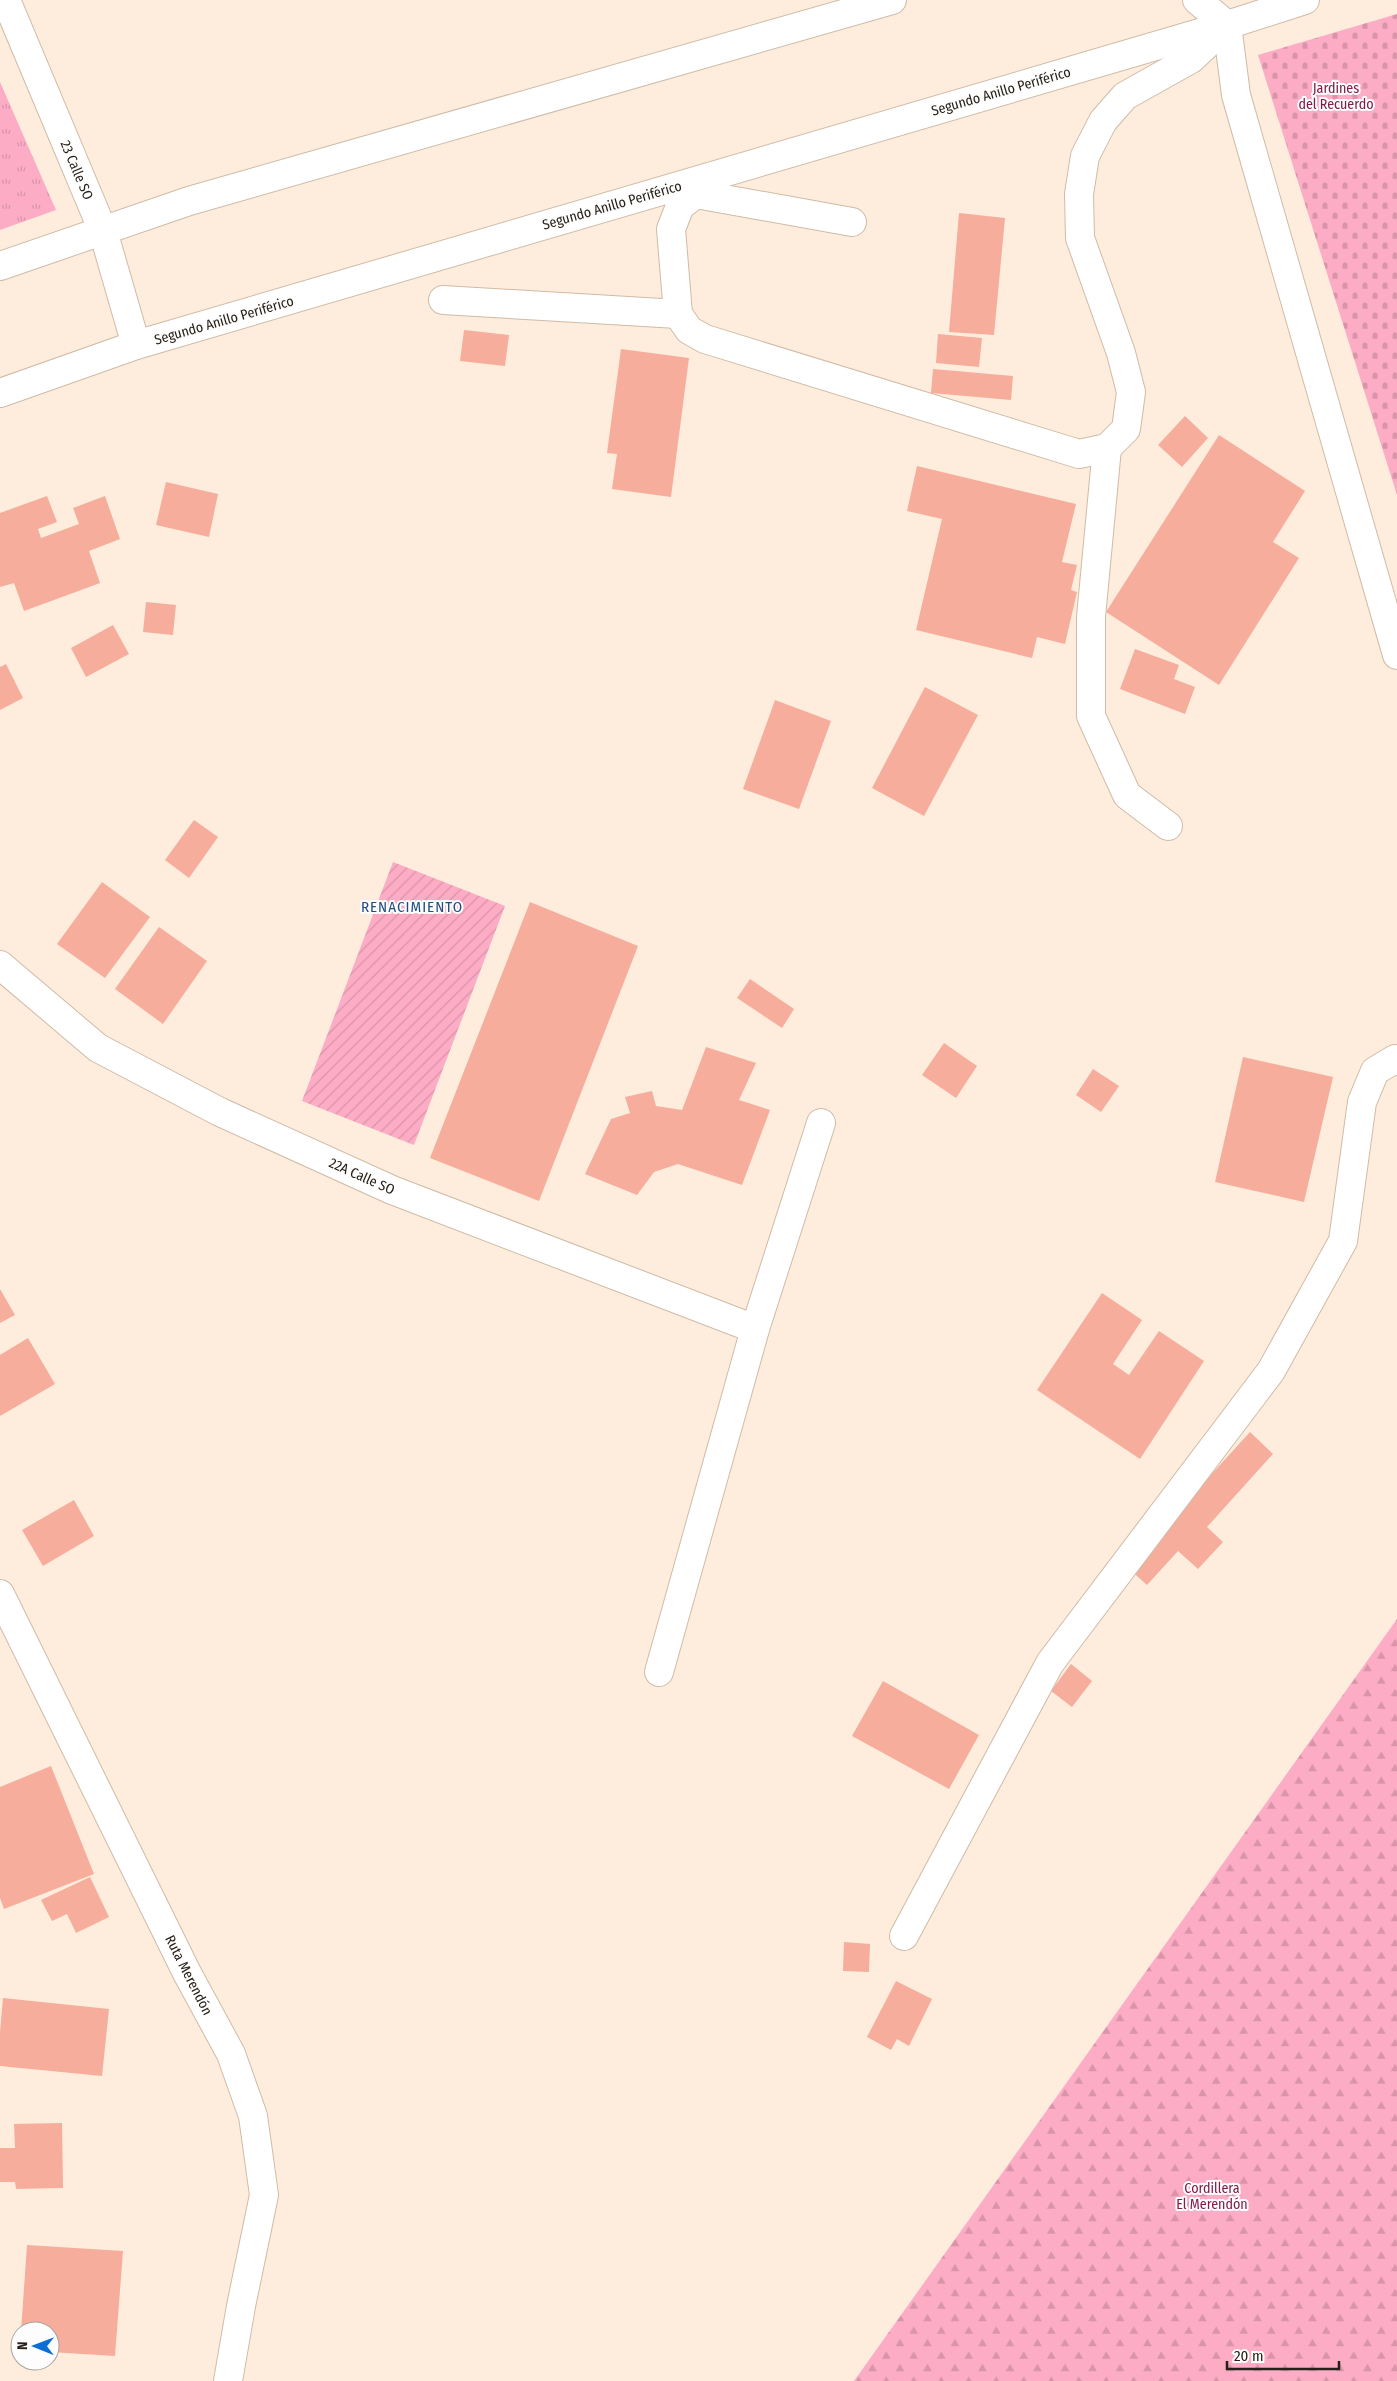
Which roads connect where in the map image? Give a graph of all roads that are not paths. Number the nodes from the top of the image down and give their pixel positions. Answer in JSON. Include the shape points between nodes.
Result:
{"nodes":[{"id":1,"x":6,"y":0,"type":"edge"},
{"id":2,"x":892,"y":0,"type":"edge"},
{"id":3,"x":1197,"y":0,"type":"edge"},
{"id":4,"x":1305,"y":0,"type":"edge"},
{"id":5,"x":1227,"y":25,"type":"junction"},
{"id":6,"x":852,"y":222,"type":"dead end"},
{"id":7,"x":103,"y":231,"type":"junction"},
{"id":8,"x":0,"y":266,"type":"edge"},
{"id":9,"x":443,"y":300,"type":"dead end"},
{"id":10,"x":678,"y":314,"type":"junction"},
{"id":11,"x":136,"y":345,"type":"junction"},
{"id":12,"x":0,"y":393,"type":"edge"},
{"id":13,"x":1107,"y":448,"type":"junction"},
{"id":14,"x":1397,"y":655,"type":"edge"},
{"id":15,"x":1168,"y":826,"type":"dead end"},
{"id":16,"x":0,"y":965,"type":"edge"},
{"id":17,"x":1397,"y":1061,"type":"edge"},
{"id":18,"x":821,"y":1123,"type":"dead end"},
{"id":19,"x":755,"y":1329,"type":"junction"},
{"id":20,"x":0,"y":1594,"type":"edge"},
{"id":21,"x":660,"y":1672,"type":"dead end"},
{"id":22,"x":904,"y":1936,"type":"dead end"},
{"id":23,"x":228,"y":2381,"type":"edge"}],
"edges":[{"from":1,"to":7,"type":"street","name":"23 Calle SO"},
{"from":2,"to":7,"type":"street","via":[[189,201]]},
{"from":3,"to":5,"type":"street"},
{"from":4,"to":5,"type":"street","name":"Segundo Anillo Periférico"},
{"from":5,"to":11,"type":"street","name":"Segundo Anillo Periférico"},
{"from":5,"to":13,"type":"street","via":[[1191,60],[1125,96],[1103,121],[1085,156],[1079,194],[1080,238],[1121,353],[1131,392],[1126,429]]},
{"from":5,"to":14,"type":"street","via":[[1236,95]]},
{"from":6,"to":10,"type":"street","via":[[696,194],[680,206],[671,229]]},
{"from":7,"to":8,"type":"street"},
{"from":7,"to":11,"type":"street","name":"23 Calle SO"},
{"from":9,"to":10,"type":"street"},
{"from":10,"to":13,"type":"street","via":[[688,330],[705,339],[1079,454]]},
{"from":11,"to":12,"type":"street","name":"Segundo Anillo Periférico"},
{"from":13,"to":15,"type":"street","via":[[1091,617],[1091,716],[1127,795]]},
{"from":16,"to":19,"type":"street","name":"22A Calle SO","via":[[98,1048],[220,1112],[392,1190]]},
{"from":17,"to":22,"type":"street","via":[[1375,1071],[1362,1102],[1343,1241],[1276,1362],[1050,1663]]},
{"from":18,"to":19,"type":"street"},
{"from":19,"to":21,"type":"street"},
{"from":20,"to":23,"type":"street","name":"Ruta Merendón","via":[[187,1972],[231,2054],[253,2116],[264,2195]]}]}
